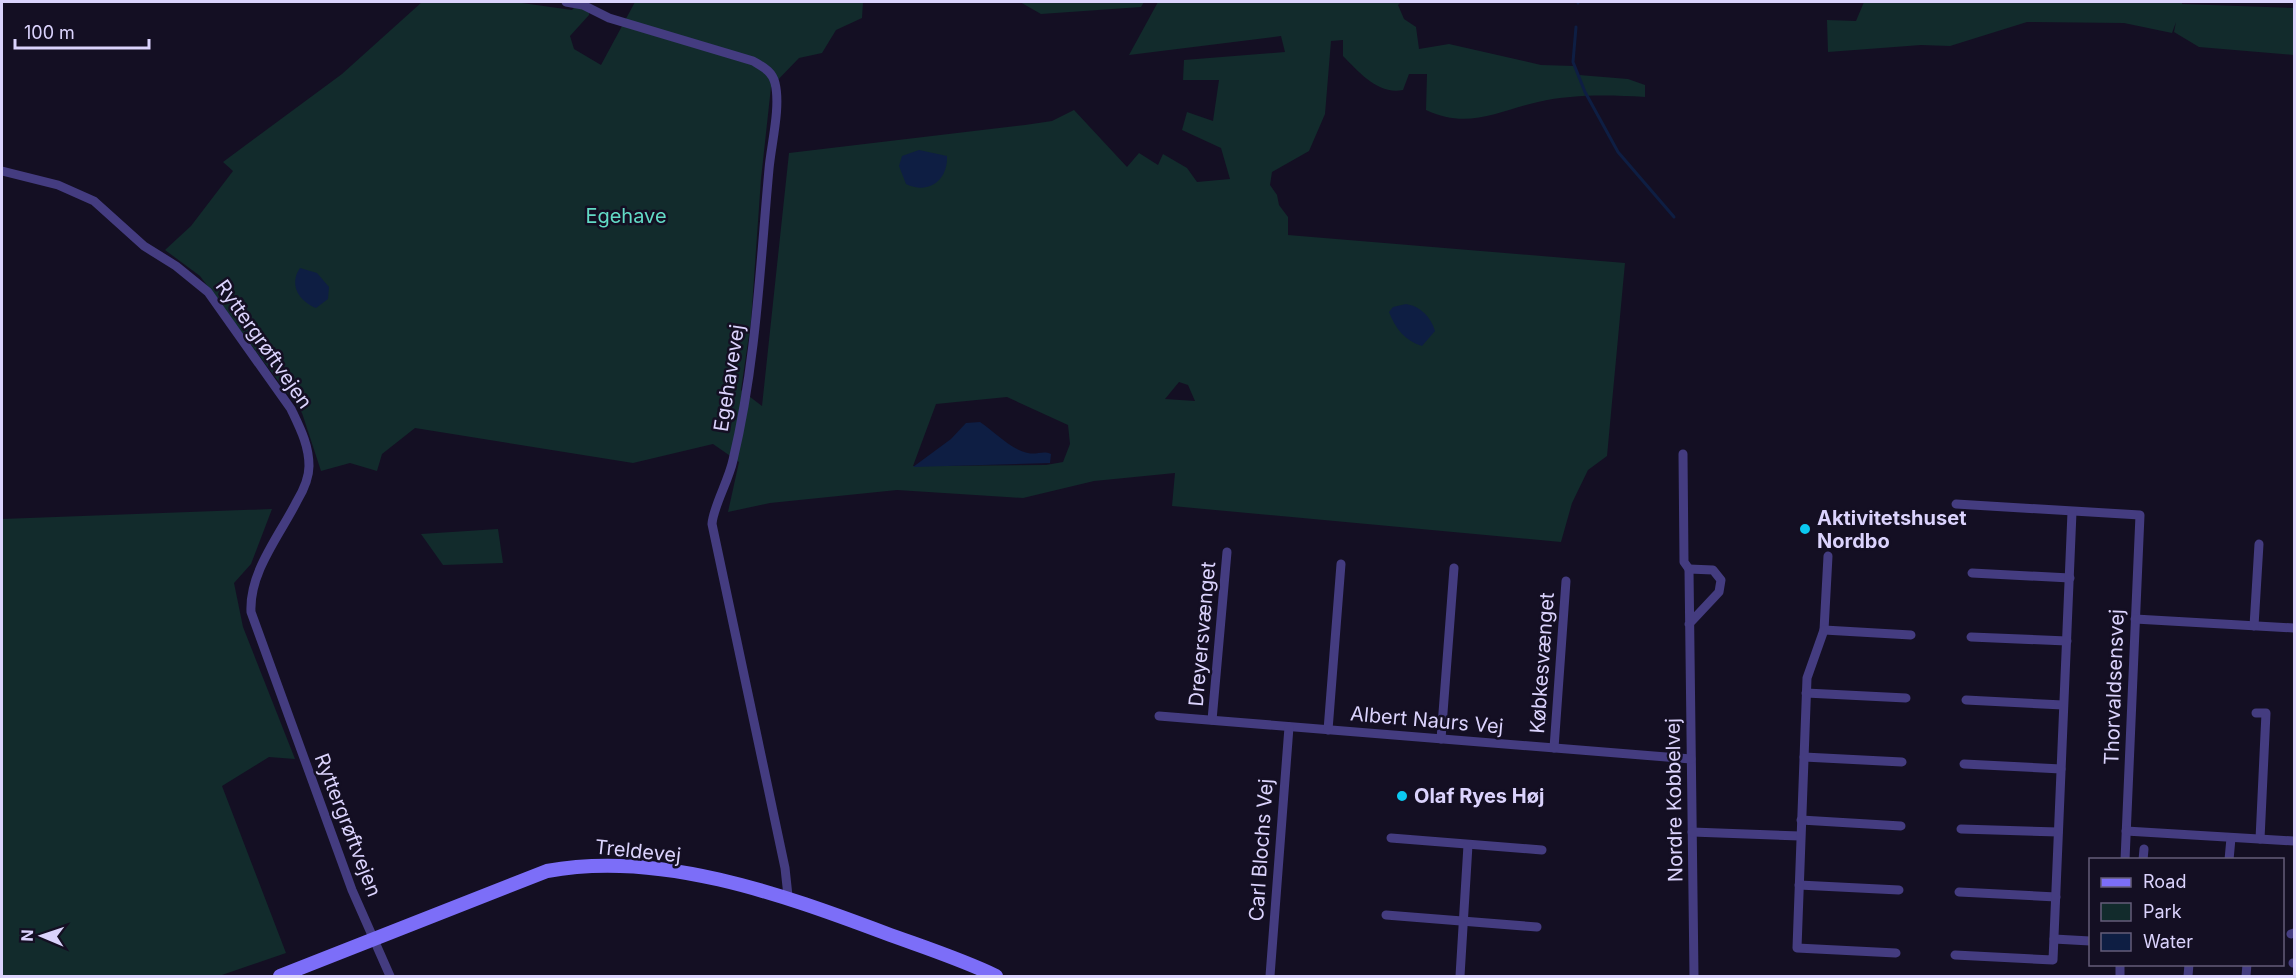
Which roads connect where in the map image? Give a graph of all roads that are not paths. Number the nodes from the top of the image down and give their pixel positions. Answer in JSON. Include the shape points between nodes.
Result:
{"nodes":[{"id":1,"x":566,"y":2,"type":"edge"},
{"id":2,"x":2,"y":171,"type":"edge"},
{"id":3,"x":1683,"y":454,"type":"dead end"},
{"id":4,"x":1956,"y":504,"type":"dead end"},
{"id":5,"x":2072,"y":512,"type":"junction"},
{"id":6,"x":2259,"y":544,"type":"dead end"},
{"id":7,"x":1227,"y":552,"type":"dead end"},
{"id":8,"x":1828,"y":556,"type":"dead end"},
{"id":9,"x":1341,"y":564,"type":"dead end"},
{"id":10,"x":1454,"y":568,"type":"dead end"},
{"id":11,"x":1689,"y":568,"type":"junction"},
{"id":12,"x":1972,"y":573,"type":"dead end"},
{"id":13,"x":2070,"y":578,"type":"junction"},
{"id":14,"x":1566,"y":581,"type":"dead end"},
{"id":15,"x":2135,"y":618,"type":"junction"},
{"id":16,"x":1899,"y":622,"type":"dead end"},
{"id":17,"x":1689,"y":624,"type":"junction"},
{"id":18,"x":2254,"y":626,"type":"junction"},
{"id":19,"x":2295,"y":628,"type":"edge"},
{"id":20,"x":1824,"y":630,"type":"junction"},
{"id":21,"x":1899,"y":634,"type":"junction"},
{"id":22,"x":1911,"y":635,"type":"dead end"},
{"id":23,"x":1971,"y":637,"type":"dead end"},
{"id":24,"x":2067,"y":641,"type":"junction"},
{"id":25,"x":1806,"y":693,"type":"junction"},
{"id":26,"x":1906,"y":698,"type":"dead end"},
{"id":27,"x":1966,"y":700,"type":"dead end"},
{"id":28,"x":2063,"y":705,"type":"junction"},
{"id":29,"x":2256,"y":713,"type":"dead end"},
{"id":30,"x":1159,"y":716,"type":"dead end"},
{"id":31,"x":1212,"y":720,"type":"junction"},
{"id":32,"x":1288,"y":727,"type":"junction"},
{"id":33,"x":1329,"y":730,"type":"junction"},
{"id":34,"x":1441,"y":739,"type":"junction"},
{"id":35,"x":1554,"y":748,"type":"junction"},
{"id":36,"x":1804,"y":757,"type":"junction"},
{"id":37,"x":1691,"y":759,"type":"junction"},
{"id":38,"x":1902,"y":762,"type":"dead end"},
{"id":39,"x":1964,"y":764,"type":"dead end"},
{"id":40,"x":2061,"y":769,"type":"junction"},
{"id":41,"x":1801,"y":820,"type":"junction"},
{"id":42,"x":1900,"y":826,"type":"dead end"},
{"id":43,"x":1961,"y":829,"type":"dead end"},
{"id":44,"x":2126,"y":831,"type":"junction"},
{"id":45,"x":1692,"y":832,"type":"junction"},
{"id":46,"x":2058,"y":832,"type":"junction"},
{"id":47,"x":1800,"y":836,"type":"junction"},
{"id":48,"x":1390,"y":838,"type":"dead end"},
{"id":49,"x":2231,"y":838,"type":"junction"},
{"id":50,"x":2260,"y":839,"type":"junction"},
{"id":51,"x":2295,"y":841,"type":"edge"},
{"id":52,"x":1468,"y":845,"type":"junction"},
{"id":53,"x":1542,"y":850,"type":"dead end"},
{"id":54,"x":2125,"y":858,"type":"edge"},
{"id":55,"x":2229,"y":858,"type":"edge"},
{"id":56,"x":1799,"y":885,"type":"junction"},
{"id":57,"x":1899,"y":890,"type":"dead end"},
{"id":58,"x":1959,"y":892,"type":"dead end"},
{"id":59,"x":788,"y":896,"type":"junction"},
{"id":60,"x":2056,"y":897,"type":"junction"},
{"id":61,"x":1386,"y":915,"type":"dead end"},
{"id":62,"x":1463,"y":920,"type":"junction"},
{"id":63,"x":1537,"y":927,"type":"dead end"},
{"id":64,"x":2054,"y":939,"type":"junction"},
{"id":65,"x":374,"y":940,"type":"junction"},
{"id":66,"x":2089,"y":941,"type":"edge"},
{"id":67,"x":1896,"y":954,"type":"dead end"},
{"id":68,"x":1955,"y":955,"type":"dead end"},
{"id":69,"x":280,"y":976,"type":"edge"},
{"id":70,"x":390,"y":976,"type":"edge"},
{"id":71,"x":996,"y":976,"type":"edge"},
{"id":72,"x":1270,"y":976,"type":"edge"},
{"id":73,"x":1460,"y":976,"type":"edge"},
{"id":74,"x":1694,"y":976,"type":"edge"}],
"edges":[{"from":1,"to":59,"type":"street","name":"Egehavevej","via":[[753,61],[771,72],[776,85],[754,351],[733,460],[712,524]]},
{"from":2,"to":65,"type":"street","name":"Ryttergrøftvejen","via":[[58,185],[94,201],[144,246],[192,278],[215,301],[302,430],[308,449],[307,478],[253,586],[251,612],[352,890]]},
{"from":3,"to":11,"type":"street","name":"Nordre Kobbelvej","via":[[1684,562]]},
{"from":4,"to":5,"type":"street"},
{"from":5,"to":13,"type":"street"},
{"from":5,"to":15,"type":"street","name":"Thorvaldsensvej","via":[[2140,515]]},
{"from":6,"to":18,"type":"street"},
{"from":7,"to":31,"type":"street","name":"Dreyersvænget"},
{"from":8,"to":20,"type":"street"},
{"from":9,"to":33,"type":"street"},
{"from":10,"to":34,"type":"street"},
{"from":11,"to":17,"type":"street","name":"Nordre Kobbelvej"},
{"from":11,"to":17,"type":"street","via":[[1713,570],[1720,576],[1721,585]]},
{"from":12,"to":13,"type":"street"},
{"from":13,"to":24,"type":"street"},
{"from":14,"to":35,"type":"street","name":"Købkesvænget"},
{"from":15,"to":18,"type":"street"},
{"from":15,"to":44,"type":"street","name":"Thorvaldsensvej"},
{"from":16,"to":21,"type":"street"},
{"from":17,"to":37,"type":"street","name":"Nordre Kobbelvej"},
{"from":18,"to":19,"type":"street"},
{"from":20,"to":21,"type":"street"},
{"from":20,"to":25,"type":"street","via":[[1807,678]]},
{"from":21,"to":22,"type":"street"},
{"from":23,"to":24,"type":"street"},
{"from":24,"to":28,"type":"street"},
{"from":25,"to":26,"type":"street"},
{"from":25,"to":36,"type":"street"},
{"from":27,"to":28,"type":"street"},
{"from":28,"to":40,"type":"street"},
{"from":29,"to":50,"type":"street","via":[[2266,714]]},
{"from":30,"to":31,"type":"street","name":"Albert Naurs Vej"},
{"from":31,"to":32,"type":"street","name":"Albert Naurs Vej"},
{"from":32,"to":33,"type":"street","name":"Albert Naurs Vej"},
{"from":32,"to":72,"type":"street","name":"Carl Blochs Vej"},
{"from":33,"to":34,"type":"street","name":"Albert Naurs Vej"},
{"from":34,"to":35,"type":"street","name":"Albert Naurs Vej"},
{"from":35,"to":37,"type":"street","name":"Albert Naurs Vej"},
{"from":36,"to":38,"type":"street"},
{"from":36,"to":41,"type":"street"},
{"from":37,"to":45,"type":"street","name":"Nordre Kobbelvej"},
{"from":39,"to":40,"type":"street"},
{"from":40,"to":46,"type":"street"},
{"from":41,"to":42,"type":"street"},
{"from":41,"to":47,"type":"street"},
{"from":43,"to":46,"type":"street"},
{"from":44,"to":49,"type":"street"},
{"from":44,"to":54,"type":"street","name":"Thorvaldsensvej"},
{"from":45,"to":47,"type":"street"},
{"from":45,"to":74,"type":"street","name":"Nordre Kobbelvej"},
{"from":46,"to":60,"type":"street"},
{"from":47,"to":56,"type":"street"},
{"from":48,"to":52,"type":"street"},
{"from":49,"to":50,"type":"street"},
{"from":49,"to":55,"type":"street"},
{"from":50,"to":51,"type":"street"},
{"from":52,"to":53,"type":"street"},
{"from":52,"to":62,"type":"street"},
{"from":56,"to":57,"type":"street"},
{"from":56,"to":67,"type":"street","via":[[1797,948]]},
{"from":58,"to":60,"type":"street"},
{"from":59,"to":65,"type":"street","name":"Treldevej","via":[[635,866],[579,865],[537,874]]},
{"from":59,"to":71,"type":"street","name":"Treldevej"},
{"from":60,"to":64,"type":"street"},
{"from":61,"to":62,"type":"street"},
{"from":62,"to":63,"type":"street"},
{"from":62,"to":73,"type":"street"},
{"from":64,"to":66,"type":"street"},
{"from":64,"to":68,"type":"street","via":[[2053,960],[1965,951]]},
{"from":65,"to":69,"type":"street","name":"Treldevej"},
{"from":65,"to":70,"type":"street","name":"Ryttergrøftvejen"}]}
